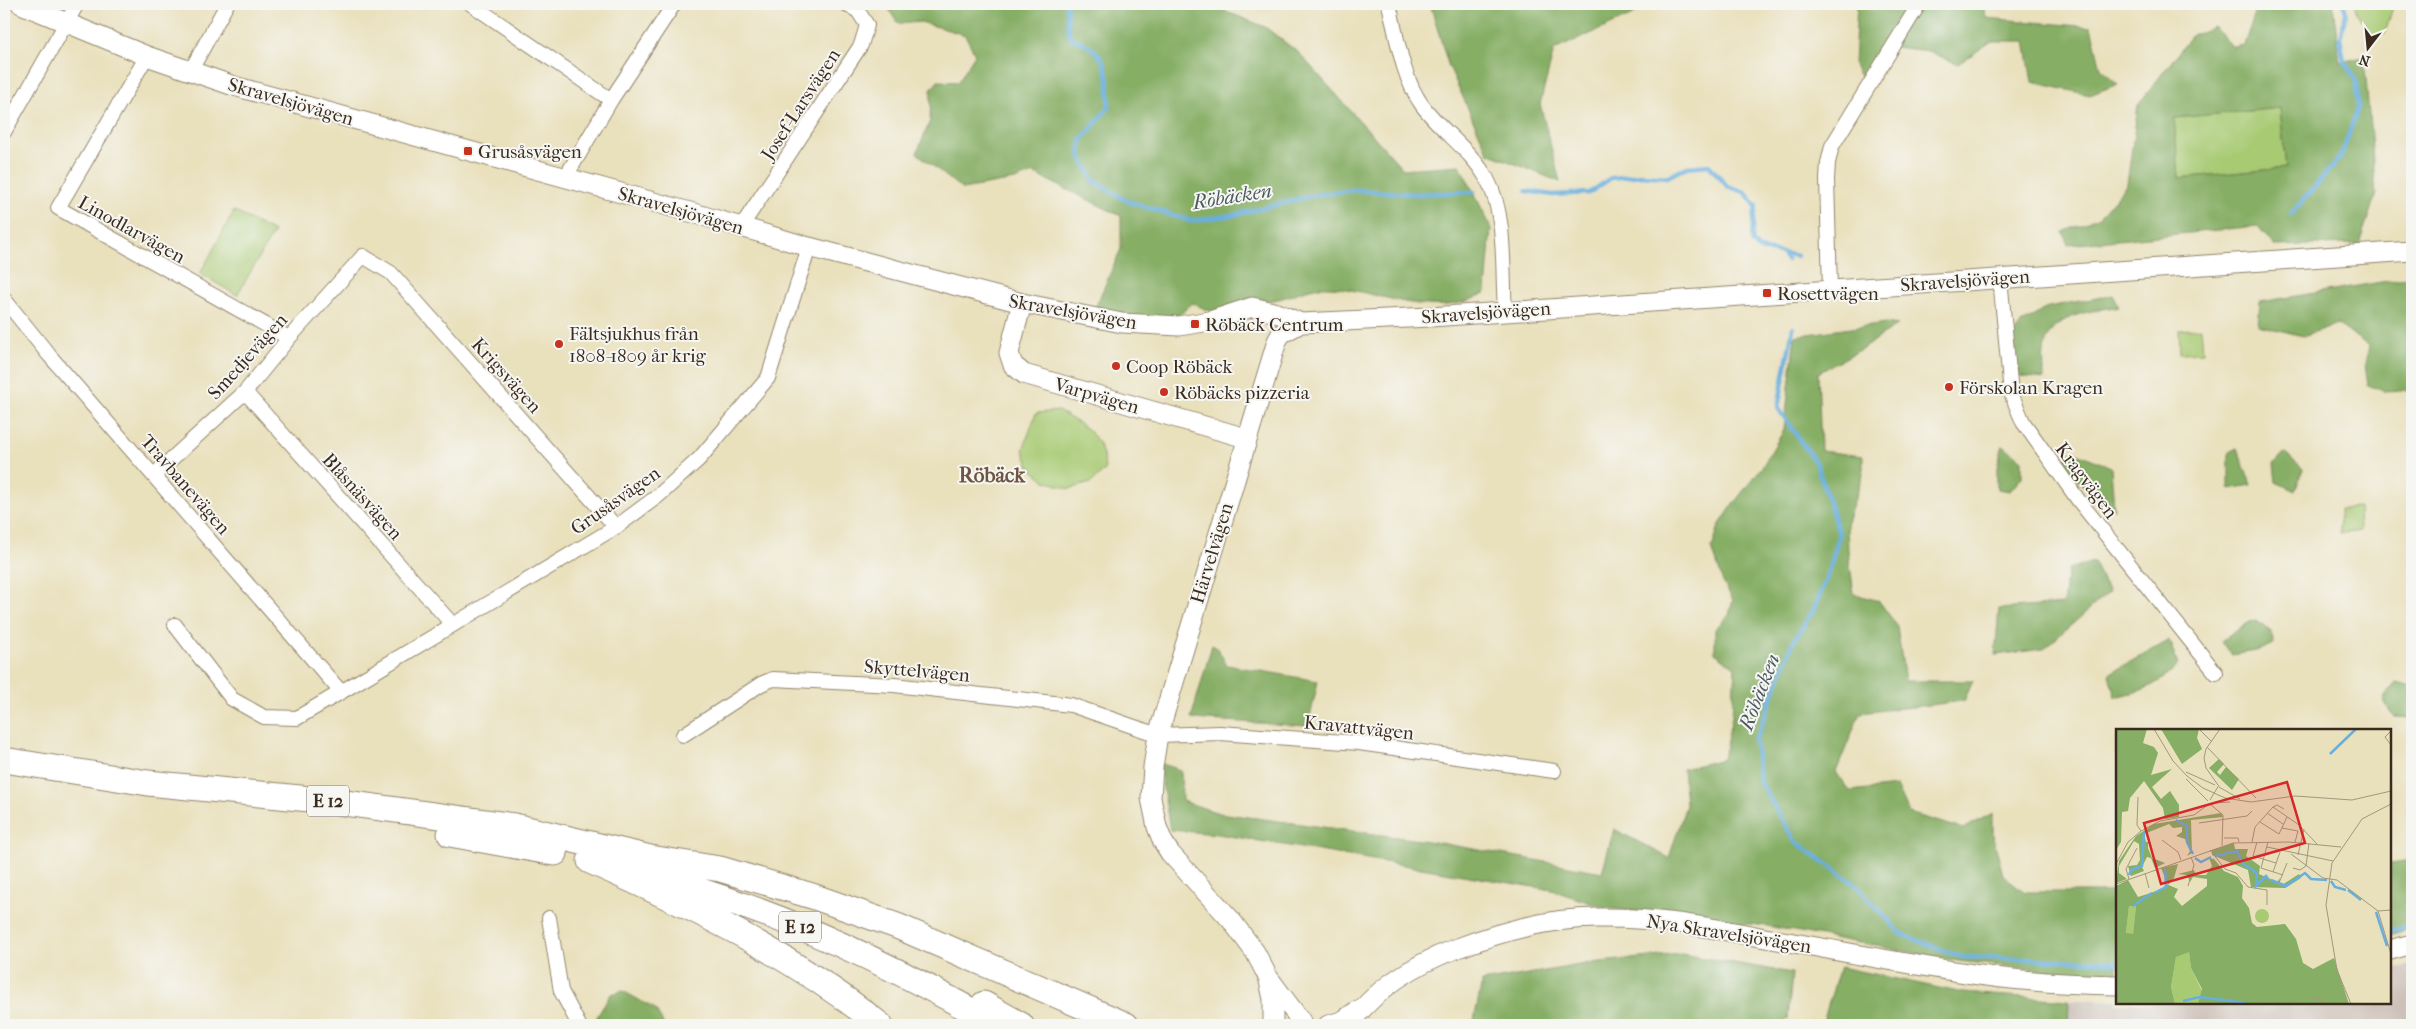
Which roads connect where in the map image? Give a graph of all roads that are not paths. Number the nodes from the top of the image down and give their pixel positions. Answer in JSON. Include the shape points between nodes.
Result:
{"nodes":[{"id":1,"x":21,"y":4,"type":"edge"},
{"id":2,"x":77,"y":4,"type":"edge"},
{"id":3,"x":226,"y":4,"type":"edge"},
{"id":4,"x":471,"y":4,"type":"edge"},
{"id":5,"x":674,"y":4,"type":"edge"},
{"id":6,"x":846,"y":4,"type":"edge"},
{"id":7,"x":1389,"y":4,"type":"edge"},
{"id":8,"x":1919,"y":4,"type":"edge"},
{"id":9,"x":67,"y":23,"type":"junction"},
{"id":10,"x":147,"y":56,"type":"junction"},
{"id":11,"x":190,"y":72,"type":"junction"},
{"id":12,"x":611,"y":100,"type":"junction"},
{"id":13,"x":4,"y":132,"type":"edge"},
{"id":14,"x":565,"y":178,"type":"junction"},
{"id":15,"x":742,"y":227,"type":"junction"},
{"id":16,"x":809,"y":247,"type":"junction"},
{"id":17,"x":2412,"y":251,"type":"edge"},
{"id":18,"x":363,"y":256,"type":"joint"},
{"id":19,"x":2000,"y":278,"type":"junction"},
{"id":20,"x":1830,"y":289,"type":"junction"},
{"id":21,"x":4,"y":299,"type":"edge"},
{"id":22,"x":1022,"y":303,"type":"junction"},
{"id":23,"x":1505,"y":311,"type":"junction"},
{"id":24,"x":1301,"y":323,"type":"junction"},
{"id":25,"x":289,"y":338,"type":"junction"},
{"id":26,"x":245,"y":392,"type":"junction"},
{"id":27,"x":1246,"y":438,"type":"junction"},
{"id":28,"x":154,"y":475,"type":"junction"},
{"id":29,"x":616,"y":527,"type":"junction"},
{"id":30,"x":174,"y":625,"type":"dead end"},
{"id":31,"x":453,"y":625,"type":"junction"},
{"id":32,"x":2216,"y":673,"type":"dead end"},
{"id":33,"x":341,"y":692,"type":"junction"},
{"id":34,"x":683,"y":735,"type":"dead end"},
{"id":35,"x":1158,"y":736,"type":"junction"},
{"id":36,"x":4,"y":760,"type":"edge"},
{"id":37,"x":1554,"y":770,"type":"dead end"},
{"id":38,"x":4,"y":776,"type":"edge"},
{"id":39,"x":650,"y":858,"type":"junction"},
{"id":40,"x":590,"y":862,"type":"junction"},
{"id":41,"x":549,"y":918,"type":"dead end"},
{"id":42,"x":2412,"y":944,"type":"edge"},
{"id":43,"x":2391,"y":950,"type":"edge"},
{"id":44,"x":1268,"y":977,"type":"junction"},
{"id":45,"x":2116,"y":985,"type":"edge"},
{"id":46,"x":1361,"y":1008,"type":"junction"},
{"id":47,"x":1306,"y":1023,"type":"edge"},
{"id":48,"x":579,"y":1025,"type":"edge"},
{"id":49,"x":880,"y":1025,"type":"edge"},
{"id":50,"x":996,"y":1025,"type":"edge"},
{"id":51,"x":1021,"y":1025,"type":"edge"},
{"id":52,"x":1126,"y":1025,"type":"edge"},
{"id":53,"x":1272,"y":1025,"type":"edge"},
{"id":54,"x":1328,"y":1025,"type":"edge"},
{"id":55,"x":1349,"y":1025,"type":"edge"}],
"edges":[{"from":1,"to":9,"type":"street","name":"Skravelsjövägen"},
{"from":2,"to":9,"type":"street"},
{"from":3,"to":11,"type":"street"},
{"from":4,"to":12,"type":"street"},
{"from":5,"to":12,"type":"street"},
{"from":6,"to":15,"type":"street","name":"Josef-Larsvägen","via":[[858,11],[867,25],[861,45]]},
{"from":7,"to":23,"type":"street","via":[[1405,66],[1422,104],[1469,154],[1488,180],[1497,208]]},
{"from":8,"to":20,"type":"street","via":[[1832,146],[1827,179]]},
{"from":9,"to":10,"type":"street","name":"Skravelsjövägen"},
{"from":9,"to":13,"type":"street"},
{"from":10,"to":11,"type":"street","name":"Skravelsjövägen"},
{"from":10,"to":25,"type":"street","name":"Linodlarvägen","via":[[58,208]]},
{"from":11,"to":14,"type":"street","name":"Skravelsjövägen"},
{"from":12,"to":14,"type":"street"},
{"from":14,"to":15,"type":"street","name":"Skravelsjövägen"},
{"from":15,"to":16,"type":"street","name":"Skravelsjövägen"},
{"from":16,"to":22,"type":"street","name":"Skravelsjövägen"},
{"from":16,"to":29,"type":"street","name":"Grusåsvägen","via":[[768,378],[699,459],[658,496]]},
{"from":17,"to":19,"type":"street","name":"Skravelsjövägen"},
{"from":18,"to":25,"type":"street","name":"Smedjevägen"},
{"from":18,"to":29,"type":"street","name":"Krigsvägen","via":[[391,273]]},
{"from":19,"to":20,"type":"street","name":"Skravelsjövägen"},
{"from":19,"to":32,"type":"street","name":"Kragvägen","via":[[2011,393],[2023,422],[2079,502]]},
{"from":20,"to":23,"type":"street","name":"Skravelsjövägen"},
{"from":21,"to":28,"type":"street","name":"Travbanevägen"},
{"from":22,"to":24,"type":"street","name":"Skravelsjövägen","via":[[1122,322],[1180,326],[1210,321],[1252,307],[1277,312]]},
{"from":22,"to":27,"type":"street","name":"Varpvägen","via":[[1009,353],[1013,365],[1024,374]]},
{"from":23,"to":24,"type":"street","name":"Skravelsjövägen"},
{"from":24,"to":27,"type":"street","name":"Härvelvägen","via":[[1281,334],[1277,341]]},
{"from":25,"to":26,"type":"street","name":"Smedjevägen"},
{"from":26,"to":28,"type":"street","name":"Smedjevägen"},
{"from":26,"to":31,"type":"street","name":"Blåsnäsvägen"},
{"from":27,"to":35,"type":"street","name":"Härvelvägen"},
{"from":28,"to":33,"type":"street","name":"Travbanevägen"},
{"from":29,"to":31,"type":"street","name":"Grusåsvägen"},
{"from":30,"to":33,"type":"street","name":"Grusåsvägen","via":[[232,699],[264,717],[296,718]]},
{"from":31,"to":33,"type":"street","name":"Grusåsvägen"},
{"from":34,"to":35,"type":"street","name":"Skyttelvägen","via":[[761,684],[773,680],[894,686],[1071,705]]},
{"from":35,"to":37,"type":"street","name":"Kravattvägen","via":[[1220,733],[1358,742]]},
{"from":35,"to":44,"type":"street","name":"Härvelvägen","via":[[1152,798],[1157,827],[1170,853],[1231,920],[1255,952]]},
{"from":36,"to":39,"type":"highway","number":"E 12","via":[[148,783],[330,801],[514,826]]},
{"from":38,"to":40,"type":"highway","number":"E 12","via":[[148,799],[435,832],[524,846]]},
{"from":39,"to":51,"type":"highway","number":"E 12","via":[[802,914],[950,984]]},
{"from":39,"to":52,"type":"highway","via":[[720,869],[812,896],[897,926]]},
{"from":40,"to":49,"type":"highway","via":[[750,938],[816,977]]},
{"from":40,"to":50,"type":"highway","number":"E 12","via":[[661,878],[795,924],[944,995]]},
{"from":41,"to":48,"type":"street","via":[[561,991]]},
{"from":42,"to":43,"type":"street"},
{"from":44,"to":47,"type":"street"},
{"from":44,"to":53,"type":"street","via":[[1273,999]]},
{"from":45,"to":46,"type":"street","name":"Nya Skravelsjövägen","via":[[1962,973],[1681,922],[1595,918],[1522,928],[1483,938],[1410,970],[1383,987]]},
{"from":46,"to":54,"type":"street","name":"Nya Skravelsjövägen","via":[[1342,1021]]},
{"from":46,"to":55,"type":"street","name":"Nya Skravelsjövägen"},
{"from":47,"to":53,"type":"street","via":[[1286,1020]]}]}
